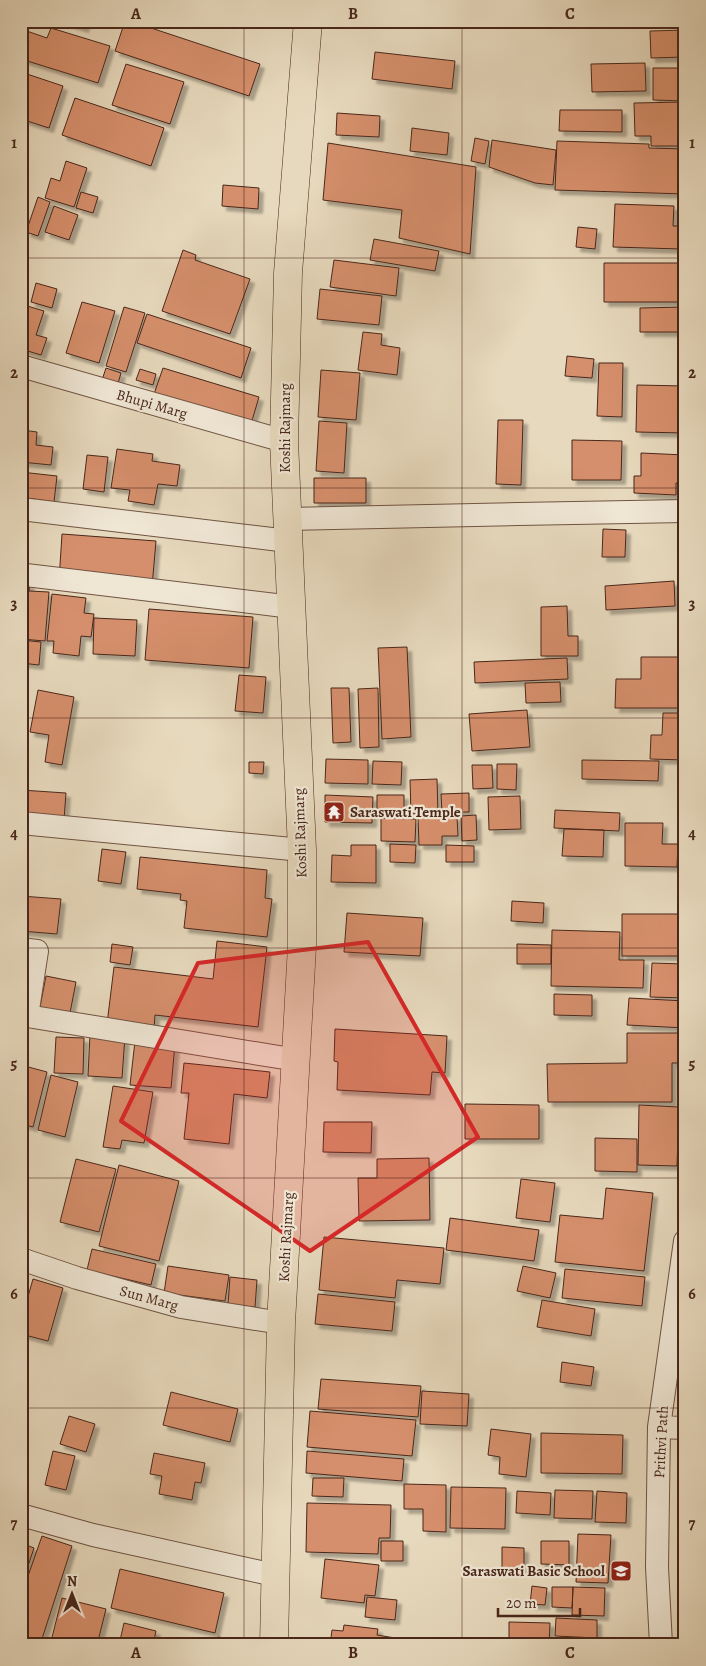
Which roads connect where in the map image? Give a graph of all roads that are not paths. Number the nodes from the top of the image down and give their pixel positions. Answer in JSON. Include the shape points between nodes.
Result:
{"nodes":[{"id":1,"x":308,"y":21,"type":"edge"},
{"id":2,"x":21,"y":366,"type":"edge"},
{"id":3,"x":284,"y":441,"type":"junction"},
{"id":4,"x":21,"y":509,"type":"edge"},
{"id":5,"x":685,"y":511,"type":"edge"},
{"id":6,"x":288,"y":530,"type":"junction"},
{"id":7,"x":26,"y":575,"type":"dead end"},
{"id":8,"x":292,"y":607,"type":"junction"},
{"id":9,"x":21,"y":823,"type":"edge"},
{"id":10,"x":302,"y":850,"type":"junction"},
{"id":11,"x":21,"y":949,"type":"edge"},
{"id":12,"x":24,"y":1016,"type":"edge"},
{"id":13,"x":297,"y":1060,"type":"junction"},
{"id":14,"x":685,"y":1241,"type":"edge"},
{"id":15,"x":21,"y":1259,"type":"edge"},
{"id":16,"x":281,"y":1323,"type":"junction"},
{"id":17,"x":659,"y":1427,"type":"junction"},
{"id":18,"x":685,"y":1428,"type":"edge"},
{"id":19,"x":21,"y":1515,"type":"edge"},
{"id":20,"x":274,"y":1575,"type":"junction"},
{"id":21,"x":274,"y":1645,"type":"edge"},
{"id":22,"x":661,"y":1645,"type":"edge"}],
"edges":[{"from":1,"to":3,"type":"main road","name":"Koshi Rajmarg","via":[[288,273]]},
{"from":2,"to":3,"type":"street","name":"Bhupi Marg"},
{"from":3,"to":6,"type":"main road","name":"Koshi Rajmarg"},
{"from":4,"to":6,"type":"street"},
{"from":5,"to":6,"type":"street","via":[[518,514]]},
{"from":6,"to":8,"type":"main road","name":"Koshi Rajmarg"},
{"from":7,"to":8,"type":"street"},
{"from":8,"to":10,"type":"main road","name":"Koshi Rajmarg"},
{"from":9,"to":10,"type":"street"},
{"from":10,"to":13,"type":"main road","name":"Koshi Rajmarg"},
{"from":11,"to":12,"type":"street","via":[[37,951]]},
{"from":12,"to":13,"type":"street"},
{"from":13,"to":16,"type":"main road","name":"Koshi Rajmarg"},
{"from":14,"to":17,"type":"street","name":"Prithvi Path"},
{"from":15,"to":16,"type":"street","name":"Sun Marg","via":[[181,1307]]},
{"from":16,"to":20,"type":"main road","name":"Koshi Rajmarg"},
{"from":17,"to":18,"type":"street"},
{"from":17,"to":22,"type":"street","name":"Prithvi Path","via":[[657,1567]]},
{"from":19,"to":20,"type":"street","via":[[94,1535]]},
{"from":20,"to":21,"type":"main road","name":"Koshi Rajmarg"}]}
